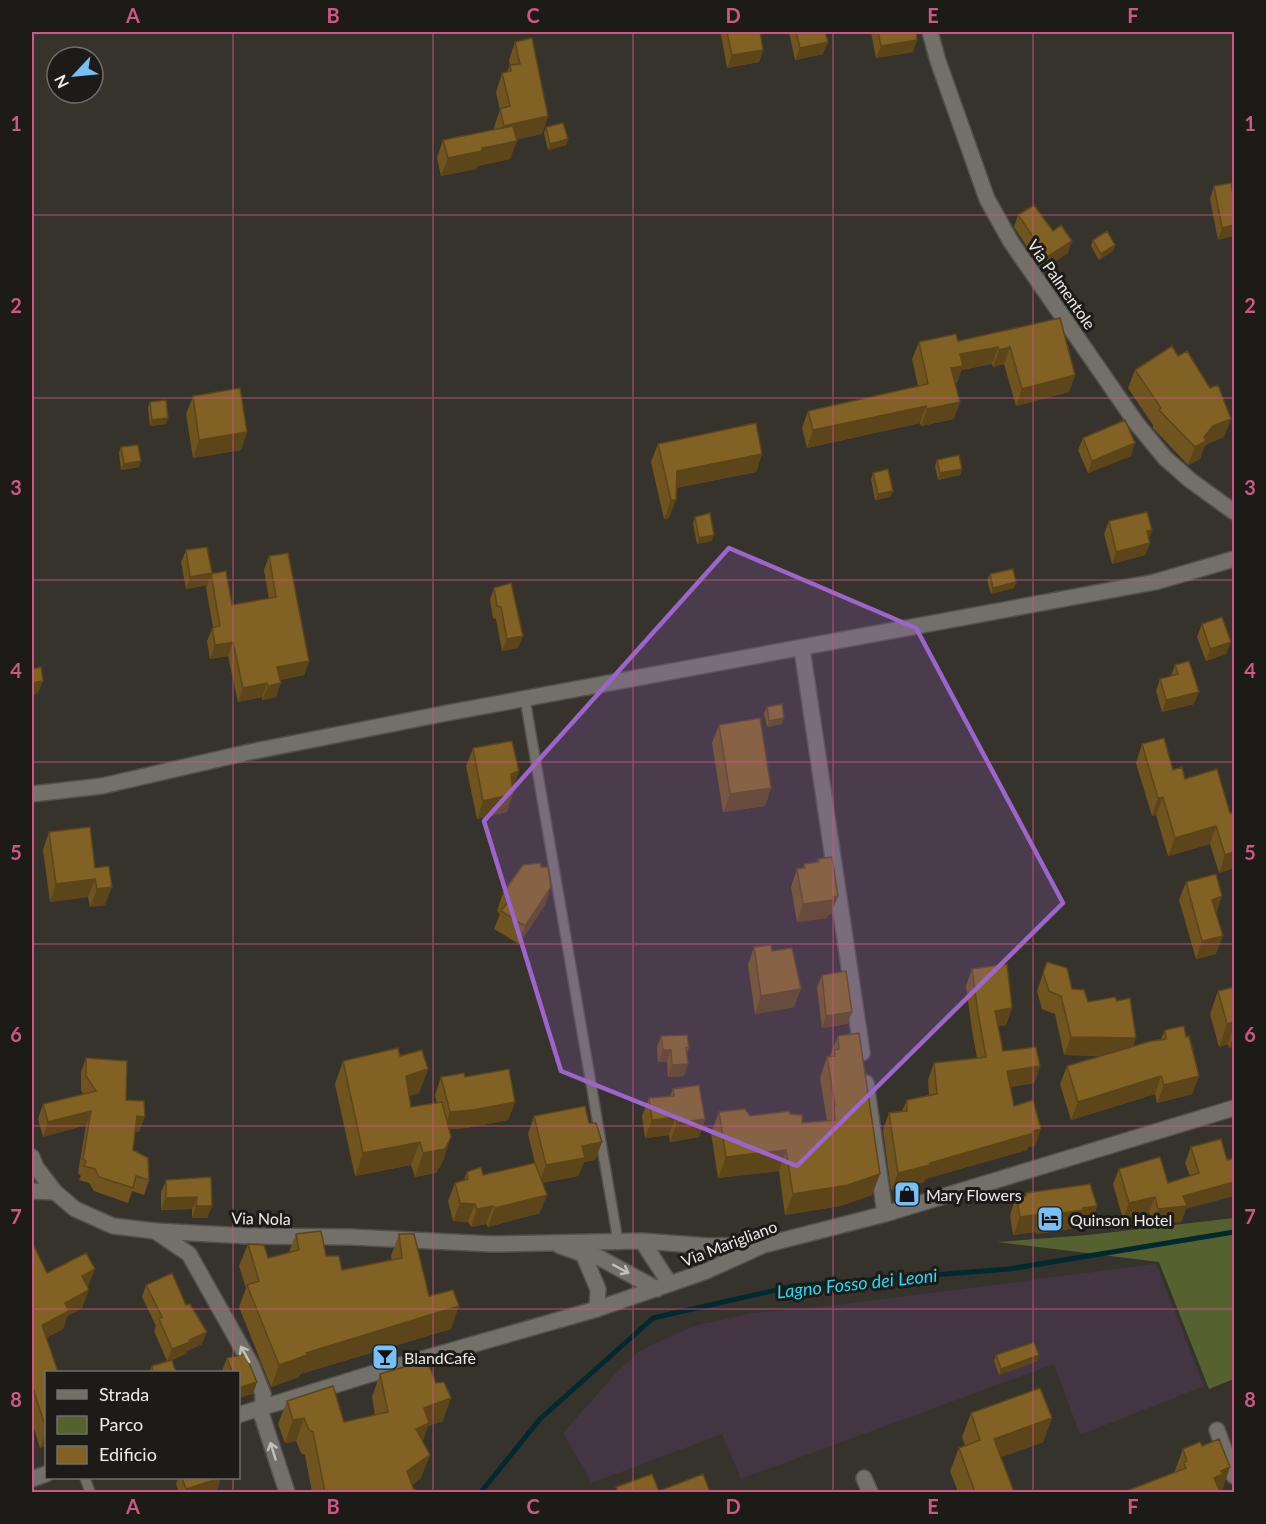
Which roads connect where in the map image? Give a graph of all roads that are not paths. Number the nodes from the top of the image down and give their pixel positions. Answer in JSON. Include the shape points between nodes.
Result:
{"nodes":[{"id":1,"x":930,"y":32,"type":"edge"},
{"id":2,"x":1234,"y":512,"type":"edge"},
{"id":3,"x":1234,"y":559,"type":"edge"},
{"id":4,"x":802,"y":649,"type":"junction"},
{"id":5,"x":525,"y":699,"type":"junction"},
{"id":6,"x":32,"y":794,"type":"edge"},
{"id":7,"x":1234,"y":1108,"type":"edge"},
{"id":8,"x":32,"y":1157,"type":"edge"},
{"id":9,"x":32,"y":1191,"type":"edge"},
{"id":10,"x":55,"y":1192,"type":"junction"},
{"id":11,"x":885,"y":1214,"type":"junction"},
{"id":12,"x":155,"y":1231,"type":"junction"},
{"id":13,"x":642,"y":1241,"type":"junction"},
{"id":14,"x":618,"y":1242,"type":"junction"},
{"id":15,"x":554,"y":1244,"type":"junction"},
{"id":16,"x":764,"y":1245,"type":"junction"},
{"id":17,"x":583,"y":1254,"type":"junction"},
{"id":18,"x":664,"y":1286,"type":"junction"},
{"id":19,"x":597,"y":1309,"type":"junction"},
{"id":20,"x":261,"y":1408,"type":"junction"},
{"id":21,"x":240,"y":1414,"type":"edge"},
{"id":22,"x":1217,"y":1431,"type":"dead end"},
{"id":23,"x":1234,"y":1476,"type":"edge"},
{"id":24,"x":287,"y":1492,"type":"edge"}],
"edges":[{"from":1,"to":2,"type":"street","name":"Via Palmentole","via":[[987,199],[1011,242],[1137,424],[1165,458]]},
{"from":3,"to":4,"type":"street","via":[[1155,582]]},
{"from":4,"to":5,"type":"street"},
{"from":4,"to":11,"type":"street"},
{"from":5,"to":6,"type":"street","via":[[245,753],[102,786]]},
{"from":5,"to":14,"type":"lane"},
{"from":7,"to":11,"type":"street","name":"Via Marigliano"},
{"from":8,"to":10,"type":"street","name":"Via Nola"},
{"from":9,"to":10,"type":"street"},
{"from":10,"to":12,"type":"street","name":"Via Nola","via":[[75,1209],[113,1226]]},
{"from":11,"to":16,"type":"street","name":"Via Marigliano"},
{"from":12,"to":15,"type":"street","name":"Via Nola"},
{"from":20,"to":12,"type":"street","one_way":true,"via":[[263,1394],[252,1366],[189,1254]]},
{"from":13,"to":14,"type":"street","name":"Via Nola"},
{"from":13,"to":16,"type":"street","name":"Via Nola"},
{"from":13,"to":18,"type":"street"},
{"from":14,"to":15,"type":"street","name":"Via Nola"},
{"from":15,"to":17,"type":"street","name":"Via Nola"},
{"from":16,"to":18,"type":"street","name":"Via Marigliano"},
{"from":17,"to":18,"type":"street","name":"Via Nola","one_way":true},
{"from":17,"to":19,"type":"street","via":[[598,1289]]},
{"from":18,"to":19,"type":"street","name":"Via Marigliano"},
{"from":19,"to":20,"type":"street","name":"Via Marigliano"},
{"from":20,"to":21,"type":"street","name":"Via Marigliano"},
{"from":24,"to":20,"type":"street","one_way":true},
{"from":22,"to":23,"type":"street"}]}
